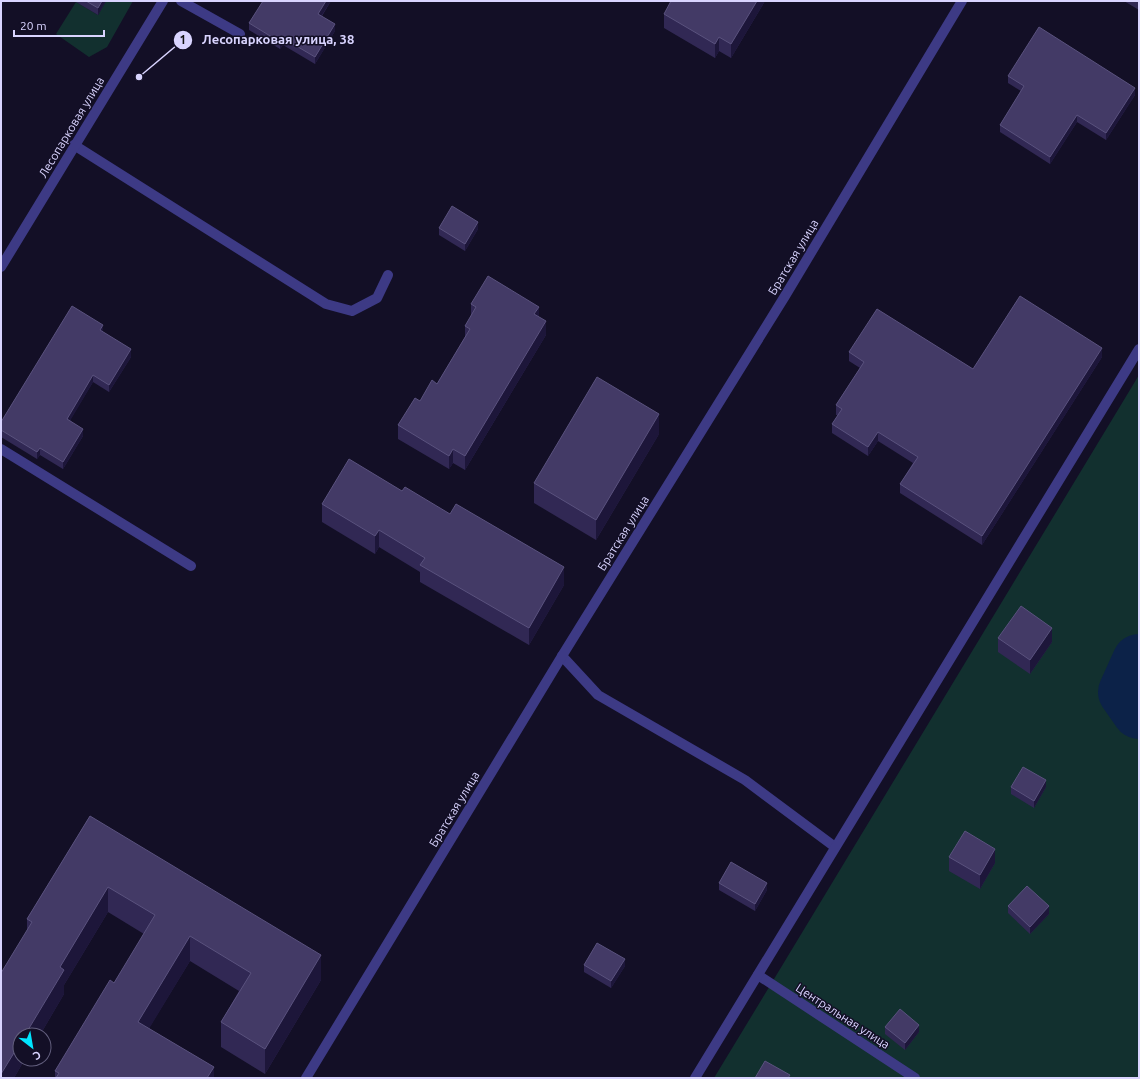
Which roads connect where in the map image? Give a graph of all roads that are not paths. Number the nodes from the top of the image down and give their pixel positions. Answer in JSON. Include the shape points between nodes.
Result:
{"nodes":[{"id":1,"x":163,"y":1,"type":"edge"},
{"id":2,"x":181,"y":1,"type":"edge"},
{"id":3,"x":962,"y":1,"type":"edge"},
{"id":4,"x":240,"y":34,"type":"dead end"},
{"id":5,"x":74,"y":145,"type":"junction"},
{"id":6,"x":1,"y":267,"type":"edge"},
{"id":7,"x":388,"y":275,"type":"dead end"},
{"id":8,"x":1139,"y":349,"type":"edge"},
{"id":9,"x":1,"y":448,"type":"edge"},
{"id":10,"x":192,"y":566,"type":"dead end"},
{"id":11,"x":562,"y":656,"type":"junction"},
{"id":12,"x":835,"y":847,"type":"junction"},
{"id":13,"x":758,"y":975,"type":"junction"},
{"id":14,"x":306,"y":1078,"type":"edge"},
{"id":15,"x":694,"y":1078,"type":"edge"},
{"id":16,"x":915,"y":1078,"type":"edge"}],
"edges":[{"from":1,"to":5,"type":"street","name":"Лесопарковая улица"},
{"from":2,"to":4,"type":"street"},
{"from":3,"to":11,"type":"street","name":"Братская улица","via":[[785,296]]},
{"from":5,"to":6,"type":"street","name":"Лесопарковая улица"},
{"from":5,"to":7,"type":"street","via":[[326,304],[352,311],[377,298]]},
{"from":8,"to":12,"type":"street"},
{"from":9,"to":10,"type":"street"},
{"from":11,"to":12,"type":"street","via":[[598,696],[745,780]]},
{"from":11,"to":14,"type":"street","name":"Братская улица"},
{"from":12,"to":13,"type":"street"},
{"from":13,"to":15,"type":"street"},
{"from":13,"to":16,"type":"street","name":"Центральная улица"}]}
